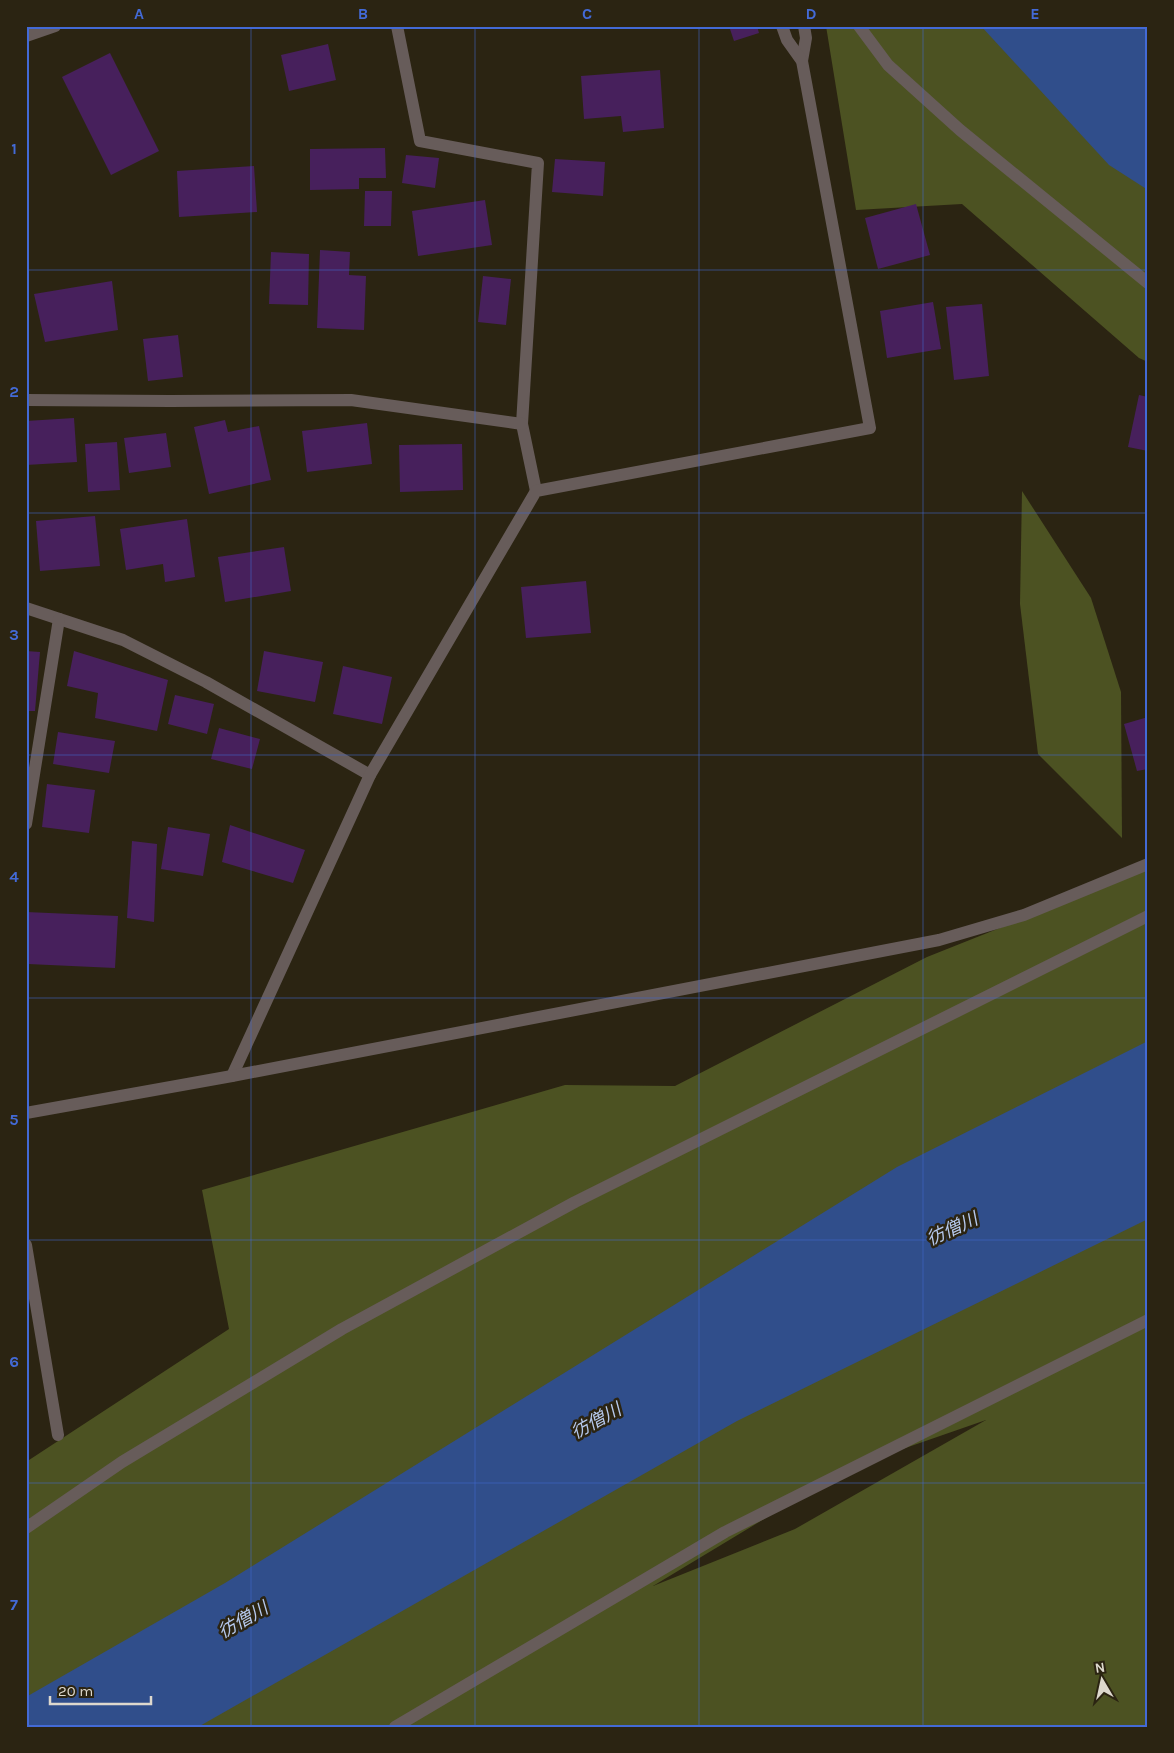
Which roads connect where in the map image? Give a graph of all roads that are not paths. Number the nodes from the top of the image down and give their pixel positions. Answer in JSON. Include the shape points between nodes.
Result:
{"nodes":[{"id":1,"x":55,"y":26,"type":"edge"},
{"id":2,"x":398,"y":26,"type":"edge"},
{"id":3,"x":782,"y":26,"type":"edge"},
{"id":4,"x":804,"y":26,"type":"edge"},
{"id":5,"x":859,"y":26,"type":"edge"},
{"id":6,"x":26,"y":36,"type":"edge"},
{"id":7,"x":802,"y":61,"type":"junction"},
{"id":8,"x":1148,"y":283,"type":"edge"},
{"id":9,"x":26,"y":400,"type":"edge"},
{"id":10,"x":522,"y":424,"type":"junction"},
{"id":11,"x":536,"y":491,"type":"junction"},
{"id":12,"x":26,"y":608,"type":"edge"},
{"id":13,"x":59,"y":619,"type":"junction"},
{"id":14,"x":370,"y":775,"type":"junction"},
{"id":15,"x":26,"y":824,"type":"edge"},
{"id":16,"x":1148,"y":864,"type":"edge"},
{"id":17,"x":1148,"y":916,"type":"edge"},
{"id":18,"x":232,"y":1076,"type":"junction"},
{"id":19,"x":26,"y":1114,"type":"edge"},
{"id":20,"x":26,"y":1245,"type":"edge"},
{"id":21,"x":1148,"y":1320,"type":"edge"},
{"id":22,"x":58,"y":1435,"type":"dead end"},
{"id":23,"x":26,"y":1528,"type":"edge"},
{"id":24,"x":395,"y":1727,"type":"edge"}],
"edges":[{"from":1,"to":6,"type":"street"},
{"from":2,"to":10,"type":"street","via":[[420,142],[538,163]]},
{"from":3,"to":7,"type":"street","via":[[787,40]]},
{"from":4,"to":7,"type":"street","via":[[806,38]]},
{"from":5,"to":8,"type":"street","via":[[888,65],[960,130]]},
{"from":7,"to":11,"type":"street","via":[[870,428]]},
{"from":9,"to":10,"type":"street","via":[[351,400]]},
{"from":10,"to":11,"type":"street"},
{"from":11,"to":14,"type":"street"},
{"from":12,"to":13,"type":"street"},
{"from":13,"to":14,"type":"street","via":[[122,640],[206,682]]},
{"from":13,"to":15,"type":"street"},
{"from":14,"to":18,"type":"street"},
{"from":16,"to":18,"type":"street","via":[[1024,915],[939,940]]},
{"from":17,"to":23,"type":"street","via":[[557,1211],[342,1329],[122,1462]]},
{"from":18,"to":19,"type":"street"},
{"from":20,"to":22,"type":"street"},
{"from":21,"to":24,"type":"street","via":[[725,1532]]}]}
